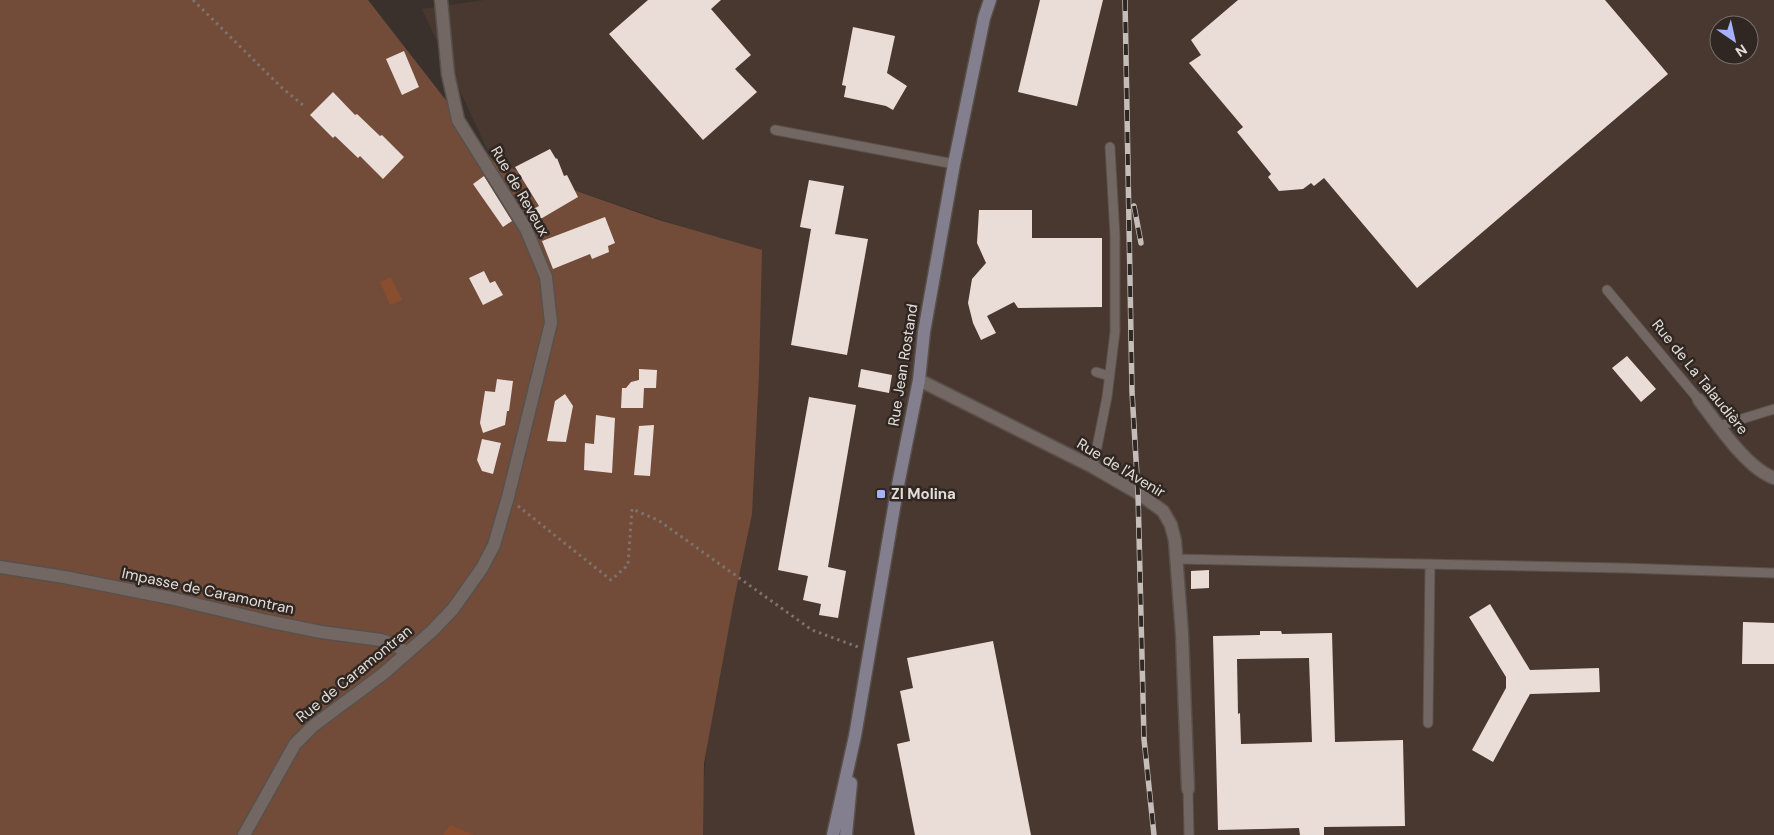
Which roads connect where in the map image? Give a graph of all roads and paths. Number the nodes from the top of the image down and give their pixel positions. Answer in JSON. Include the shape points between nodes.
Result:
{"nodes":[{"id":1,"x":193,"y":0,"type":"edge"},
{"id":2,"x":441,"y":0,"type":"edge"},
{"id":3,"x":990,"y":0,"type":"edge"},
{"id":4,"x":303,"y":105,"type":"dead end"},
{"id":5,"x":775,"y":130,"type":"dead end"},
{"id":6,"x":1110,"y":147,"type":"dead end"},
{"id":7,"x":954,"y":164,"type":"junction"},
{"id":8,"x":1607,"y":290,"type":"dead end"},
{"id":9,"x":1096,"y":372,"type":"dead end"},
{"id":10,"x":1110,"y":376,"type":"junction"},
{"id":11,"x":919,"y":380,"type":"junction"},
{"id":12,"x":1699,"y":400,"type":"joint"},
{"id":13,"x":1774,"y":409,"type":"edge"},
{"id":14,"x":1719,"y":426,"type":"junction"},
{"id":15,"x":1093,"y":467,"type":"junction"},
{"id":16,"x":1774,"y":478,"type":"edge"},
{"id":17,"x":508,"y":497,"type":"junction"},
{"id":18,"x":494,"y":545,"type":"joint"},
{"id":19,"x":1176,"y":559,"type":"junction"},
{"id":20,"x":1430,"y":564,"type":"junction"},
{"id":21,"x":0,"y":567,"type":"edge"},
{"id":22,"x":1774,"y":574,"type":"edge"},
{"id":23,"x":869,"y":651,"type":"junction"},
{"id":24,"x":407,"y":653,"type":"junction"},
{"id":25,"x":1428,"y":722,"type":"dead end"},
{"id":26,"x":855,"y":736,"type":"junction"},
{"id":27,"x":1188,"y":789,"type":"joint"},
{"id":28,"x":244,"y":835,"type":"edge"},
{"id":29,"x":833,"y":835,"type":"edge"},
{"id":30,"x":846,"y":835,"type":"edge"},
{"id":31,"x":1189,"y":835,"type":"edge"}],
"edges":[{"from":1,"to":4,"type":"path","via":[[281,88]]},
{"from":2,"to":17,"type":"street","name":"Rue de Reveux","via":[[448,74],[458,120],[526,229],[546,277],[550,323]]},
{"from":3,"to":7,"type":"main road","name":"Rue Jean Rostand"},
{"from":5,"to":7,"type":"lane"},
{"from":6,"to":10,"type":"lane","via":[[1115,236],[1115,332]]},
{"from":7,"to":11,"type":"main road","name":"Rue Jean Rostand","via":[[924,332]]},
{"from":8,"to":12,"type":"lane","name":"Rue de La Talaudière"},
{"from":9,"to":10,"type":"lane"},
{"from":10,"to":15,"type":"lane"},
{"from":11,"to":15,"type":"street","name":"Rue de l'Avenir"},
{"from":11,"to":23,"type":"main road","name":"Rue Jean Rostand"},
{"from":12,"to":14,"type":"street","name":"Rue de La Talaudière"},
{"from":13,"to":14,"type":"lane"},
{"from":14,"to":16,"type":"street","name":"Rue de La Talaudière","via":[[1742,454],[1765,475]]},
{"from":15,"to":19,"type":"street","name":"Rue de l'Avenir","via":[[1164,511],[1171,525]]},
{"from":17,"to":18,"type":"street","name":"Rue de Reveux"},
{"from":17,"to":23,"type":"path","via":[[611,580],[628,565],[632,509],[658,520],[812,630]]},
{"from":18,"to":24,"type":"street","name":"Rue de Caramontran","via":[[453,609]]},
{"from":19,"to":20,"type":"lane"},
{"from":19,"to":27,"type":"street","name":"Rue de l'Avenir"},
{"from":20,"to":22,"type":"lane"},
{"from":20,"to":25,"type":"lane"},
{"from":21,"to":24,"type":"street","name":"Impasse de Caramontran","via":[[170,598],[321,632],[381,640]]},
{"from":23,"to":26,"type":"main road","name":"Rue Jean Rostand"},
{"from":24,"to":28,"type":"street","name":"Rue de Caramontran","via":[[313,726],[295,744]]},
{"from":26,"to":29,"type":"main road","name":"Rue Jean Rostand"},
{"from":26,"to":30,"type":"main road","name":"Rue Jean Rostand"},
{"from":27,"to":31,"type":"lane"}]}
